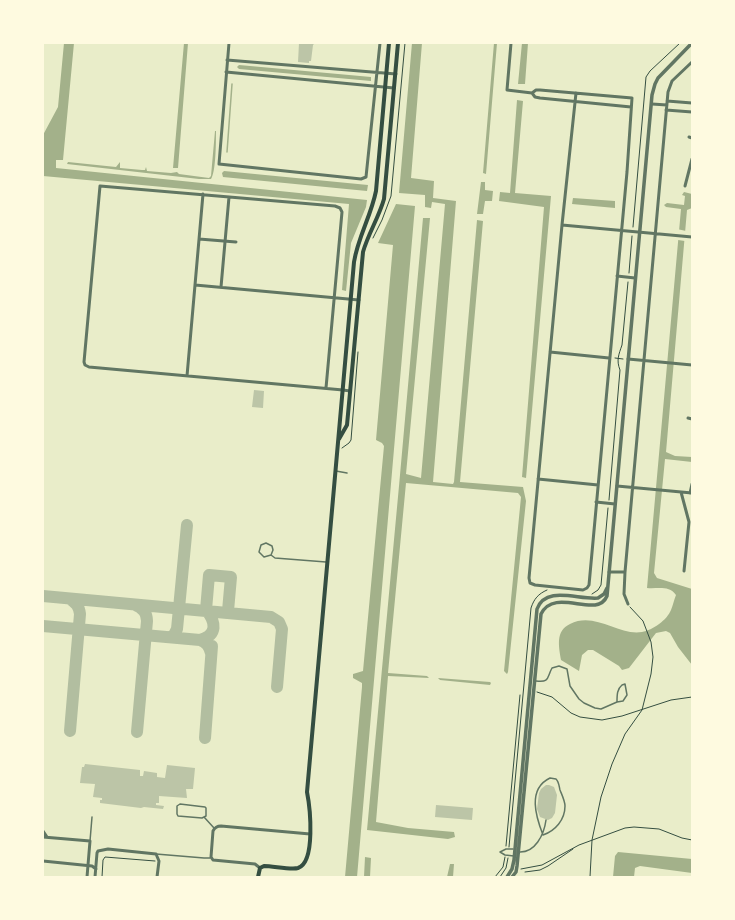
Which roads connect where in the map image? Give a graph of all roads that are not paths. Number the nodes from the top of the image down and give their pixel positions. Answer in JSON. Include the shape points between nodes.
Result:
{"nodes":[{"id":1,"x":228,"y":43,"type":"edge"},
{"id":2,"x":380,"y":43,"type":"edge"},
{"id":3,"x":389,"y":43,"type":"edge"},
{"id":4,"x":398,"y":43,"type":"edge"},
{"id":5,"x":511,"y":43,"type":"edge"},
{"id":6,"x":692,"y":43,"type":"edge"},
{"id":7,"x":227,"y":60,"type":"junction"},
{"id":8,"x":692,"y":62,"type":"edge"},
{"id":9,"x":226,"y":72,"type":"junction"},
{"id":10,"x":377,"y":73,"type":"junction"},
{"id":11,"x":386,"y":74,"type":"junction"},
{"id":12,"x":396,"y":74,"type":"junction"},
{"id":13,"x":376,"y":86,"type":"junction"},
{"id":14,"x":385,"y":87,"type":"junction"},
{"id":15,"x":394,"y":88,"type":"junction"},
{"id":16,"x":532,"y":93,"type":"junction"},
{"id":17,"x":576,"y":93,"type":"junction"},
{"id":18,"x":575,"y":101,"type":"junction"},
{"id":19,"x":667,"y":101,"type":"junction"},
{"id":20,"x":692,"y":103,"type":"edge"},
{"id":21,"x":652,"y":104,"type":"junction"},
{"id":22,"x":667,"y":105,"type":"junction"},
{"id":23,"x":631,"y":107,"type":"junction"},
{"id":24,"x":666,"y":110,"type":"junction"},
{"id":25,"x":692,"y":112,"type":"edge"},
{"id":26,"x":692,"y":159,"type":"edge"},
{"id":27,"x":685,"y":186,"type":"dead end"},
{"id":28,"x":203,"y":194,"type":"junction"},
{"id":29,"x":229,"y":197,"type":"junction"},
{"id":30,"x":562,"y":224,"type":"junction"},
{"id":31,"x":621,"y":230,"type":"junction"},
{"id":32,"x":640,"y":232,"type":"junction"},
{"id":33,"x":655,"y":233,"type":"junction"},
{"id":34,"x":692,"y":237,"type":"edge"},
{"id":35,"x":199,"y":239,"type":"junction"},
{"id":36,"x":225,"y":241,"type":"junction"},
{"id":37,"x":236,"y":242,"type":"dead end"},
{"id":38,"x":617,"y":276,"type":"junction"},
{"id":39,"x":635,"y":278,"type":"junction"},
{"id":40,"x":195,"y":285,"type":"junction"},
{"id":41,"x":220,"y":287,"type":"junction"},
{"id":42,"x":334,"y":298,"type":"junction"},
{"id":43,"x":351,"y":300,"type":"junction"},
{"id":44,"x":359,"y":300,"type":"junction"},
{"id":45,"x":550,"y":352,"type":"junction"},
{"id":46,"x":609,"y":358,"type":"junction"},
{"id":47,"x":628,"y":359,"type":"junction"},
{"id":48,"x":644,"y":361,"type":"junction"},
{"id":49,"x":692,"y":365,"type":"edge"},
{"id":50,"x":187,"y":376,"type":"junction"},
{"id":51,"x":326,"y":388,"type":"junction"},
{"id":52,"x":343,"y":390,"type":"junction"},
{"id":53,"x":350,"y":390,"type":"junction"},
{"id":54,"x":338,"y":439,"type":"junction"},
{"id":55,"x":336,"y":472,"type":"junction"},
{"id":56,"x":346,"y":473,"type":"dead end"},
{"id":57,"x":538,"y":479,"type":"junction"},
{"id":58,"x":692,"y":484,"type":"edge"},
{"id":59,"x":598,"y":485,"type":"junction"},
{"id":60,"x":617,"y":486,"type":"junction"},
{"id":61,"x":633,"y":487,"type":"junction"},
{"id":62,"x":681,"y":492,"type":"junction"},
{"id":63,"x":691,"y":493,"type":"edge"},
{"id":64,"x":596,"y":502,"type":"junction"},
{"id":65,"x":615,"y":504,"type":"junction"},
{"id":66,"x":687,"y":544,"type":"junction"},
{"id":67,"x":692,"y":544,"type":"edge"},
{"id":68,"x":271,"y":555,"type":"junction"},
{"id":69,"x":328,"y":563,"type":"junction"},
{"id":70,"x":684,"y":571,"type":"dead end"},
{"id":71,"x":609,"y":572,"type":"junction"},
{"id":72,"x":625,"y":572,"type":"junction"},
{"id":73,"x":608,"y":581,"type":"junction"},
{"id":74,"x":628,"y":604,"type":"road end"},
{"id":75,"x":534,"y":681,"type":"junction"},
{"id":76,"x":617,"y":702,"type":"junction"},
{"id":77,"x":92,"y":817,"type":"dead end"},
{"id":78,"x":204,"y":817,"type":"junction"},
{"id":79,"x":546,"y":820,"type":"dead end"},
{"id":80,"x":214,"y":828,"type":"junction"},
{"id":81,"x":43,"y":831,"type":"edge"},
{"id":82,"x":310,"y":834,"type":"junction"},
{"id":83,"x":543,"y":835,"type":"junction"},
{"id":84,"x":45,"y":837,"type":"edge"},
{"id":85,"x":90,"y":841,"type":"junction"},
{"id":86,"x":517,"y":851,"type":"junction"},
{"id":87,"x":156,"y":854,"type":"junction"},
{"id":88,"x":514,"y":856,"type":"junction"},
{"id":89,"x":211,"y":857,"type":"junction"},
{"id":90,"x":43,"y":861,"type":"edge"},
{"id":91,"x":88,"y":866,"type":"junction"},
{"id":92,"x":260,"y":868,"type":"junction"},
{"id":93,"x":96,"y":869,"type":"junction"},
{"id":94,"x":87,"y":877,"type":"edge"},
{"id":95,"x":95,"y":877,"type":"edge"},
{"id":96,"x":157,"y":877,"type":"edge"},
{"id":97,"x":258,"y":877,"type":"edge"},
{"id":98,"x":507,"y":877,"type":"edge"},
{"id":99,"x":512,"y":877,"type":"edge"}],
"edges":[{"from":1,"to":7,"type":"street"},
{"from":2,"to":10,"type":"street"},
{"from":3,"to":11,"type":"main road"},
{"from":4,"to":12,"type":"main road"},
{"from":5,"to":16,"type":"street","via":[[507,90]]},
{"from":6,"to":21,"type":"street","via":[[658,78],[653,90]]},
{"from":7,"to":9,"type":"street"},
{"from":7,"to":10,"type":"street"},
{"from":8,"to":19,"type":"street","via":[[672,81]]},
{"from":9,"to":13,"type":"street"},
{"from":9,"to":13,"type":"street","via":[[219,164],[361,179],[366,177]]},
{"from":10,"to":11,"type":"street"},
{"from":10,"to":13,"type":"street"},
{"from":11,"to":12,"type":"street"},
{"from":11,"to":14,"type":"main road"},
{"from":12,"to":15,"type":"main road"},
{"from":13,"to":14,"type":"street"},
{"from":14,"to":15,"type":"street"},
{"from":14,"to":43,"type":"main road","via":[[376,191],[356,251]]},
{"from":15,"to":44,"type":"main road","via":[[384,199],[363,252]]},
{"from":16,"to":17,"type":"street","via":[[540,90]]},
{"from":16,"to":18,"type":"street","via":[[540,98]]},
{"from":17,"to":18,"type":"street"},
{"from":17,"to":23,"type":"street","via":[[632,98]]},
{"from":18,"to":23,"type":"street"},
{"from":18,"to":30,"type":"street"},
{"from":19,"to":20,"type":"street"},
{"from":19,"to":22,"type":"street"},
{"from":21,"to":22,"type":"street"},
{"from":21,"to":32,"type":"street"},
{"from":22,"to":24,"type":"street"},
{"from":23,"to":31,"type":"street"},
{"from":24,"to":25,"type":"street"},
{"from":24,"to":33,"type":"street"},
{"from":26,"to":27,"type":"street"},
{"from":28,"to":29,"type":"street"},
{"from":28,"to":35,"type":"street"},
{"from":28,"to":50,"type":"street","via":[[100,186],[84,362],[89,367]]},
{"from":29,"to":36,"type":"street"},
{"from":29,"to":42,"type":"street","via":[[340,208],[342,212]]},
{"from":30,"to":31,"type":"street"},
{"from":30,"to":45,"type":"street"},
{"from":31,"to":32,"type":"street"},
{"from":31,"to":38,"type":"street"},
{"from":32,"to":33,"type":"street"},
{"from":32,"to":39,"type":"street"},
{"from":33,"to":34,"type":"street"},
{"from":33,"to":48,"type":"street"},
{"from":35,"to":36,"type":"street"},
{"from":35,"to":40,"type":"street"},
{"from":36,"to":37,"type":"street"},
{"from":36,"to":41,"type":"street"},
{"from":38,"to":39,"type":"street"},
{"from":38,"to":46,"type":"street"},
{"from":39,"to":47,"type":"street"},
{"from":40,"to":41,"type":"street"},
{"from":40,"to":50,"type":"street"},
{"from":41,"to":42,"type":"street"},
{"from":42,"to":43,"type":"street"},
{"from":42,"to":51,"type":"street"},
{"from":43,"to":44,"type":"street"},
{"from":43,"to":52,"type":"main road"},
{"from":44,"to":53,"type":"main road"},
{"from":45,"to":46,"type":"street"},
{"from":45,"to":57,"type":"street"},
{"from":46,"to":59,"type":"street"},
{"from":47,"to":48,"type":"street"},
{"from":47,"to":60,"type":"street"},
{"from":48,"to":49,"type":"street"},
{"from":48,"to":61,"type":"street"},
{"from":50,"to":51,"type":"street"},
{"from":51,"to":52,"type":"street"},
{"from":52,"to":53,"type":"street"},
{"from":52,"to":54,"type":"main road"},
{"from":53,"to":54,"type":"main road","via":[[347,426]]},
{"from":54,"to":55,"type":"main road","via":[[340,448]]},
{"from":55,"to":56,"type":"lane"},
{"from":55,"to":69,"type":"main road"},
{"from":57,"to":59,"type":"street"},
{"from":57,"to":64,"type":"street","via":[[529,578],[530,583],[535,585],[583,590],[587,588]]},
{"from":58,"to":63,"type":"street"},
{"from":59,"to":64,"type":"street"},
{"from":60,"to":61,"type":"street"},
{"from":60,"to":65,"type":"street"},
{"from":61,"to":62,"type":"street"},
{"from":61,"to":72,"type":"street"},
{"from":62,"to":63,"type":"street"},
{"from":62,"to":66,"type":"street","via":[[689,522]]},
{"from":64,"to":65,"type":"street"},
{"from":65,"to":71,"type":"street"},
{"from":66,"to":67,"type":"street"},
{"from":66,"to":70,"type":"street"},
{"from":68,"to":68,"type":"lane","via":[[272,546],[266,543],[261,545],[260,554],[264,557]]},
{"from":68,"to":69,"type":"lane","via":[[275,558]]},
{"from":69,"to":82,"type":"main road","via":[[307,792],[311,817]]},
{"from":71,"to":72,"type":"street"},
{"from":71,"to":73,"type":"street"},
{"from":72,"to":74,"type":"street","via":[[624,594]]},
{"from":73,"to":75,"type":"street","via":[[607,596],[600,604],[558,602],[543,609]]},
{"from":73,"to":86,"type":"street","via":[[606,592],[598,598],[551,595],[542,600],[537,609]]},
{"from":75,"to":76,"type":"lane","via":[[546,681],[552,668],[559,666],[567,669],[570,686],[584,703],[601,708]]},
{"from":75,"to":86,"type":"street"},
{"from":76,"to":76,"type":"lane","via":[[618,691],[624,684],[627,695],[623,701]]},
{"from":77,"to":85,"type":"lane"},
{"from":78,"to":78,"type":"lane","via":[[178,816],[178,806],[205,806]]},
{"from":78,"to":80,"type":"lane"},
{"from":79,"to":83,"type":"lane"},
{"from":80,"to":82,"type":"street","via":[[221,826]]},
{"from":80,"to":89,"type":"street"},
{"from":81,"to":84,"type":"street"},
{"from":82,"to":92,"type":"main road","via":[[305,864],[296,868]]},
{"from":83,"to":83,"type":"lane","via":[[536,812],[536,792],[546,780],[553,778],[558,782],[565,806],[559,824],[551,832]]},
{"from":83,"to":86,"type":"lane","via":[[528,850]]},
{"from":84,"to":85,"type":"street"},
{"from":85,"to":91,"type":"street"},
{"from":86,"to":88,"type":"street"},
{"from":86,"to":88,"type":"lane","via":[[506,849],[500,852]]},
{"from":86,"to":99,"type":"street","via":[[517,870]]},
{"from":87,"to":89,"type":"lane"},
{"from":87,"to":93,"type":"street","via":[[108,849],[98,851]]},
{"from":87,"to":96,"type":"street","via":[[159,861]]},
{"from":88,"to":98,"type":"street","via":[[512,869]]},
{"from":89,"to":92,"type":"street","via":[[218,861],[255,864]]},
{"from":90,"to":91,"type":"street"},
{"from":91,"to":93,"type":"street"},
{"from":91,"to":94,"type":"street"},
{"from":92,"to":97,"type":"main road"},
{"from":93,"to":95,"type":"street"}]}
